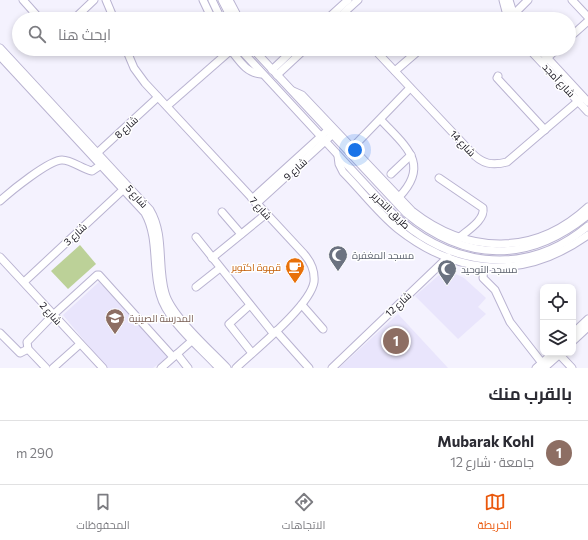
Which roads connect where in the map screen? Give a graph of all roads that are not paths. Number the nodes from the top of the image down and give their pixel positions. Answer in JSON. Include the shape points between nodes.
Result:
{"nodes":[{"id":1,"x":23,"y":0,"type":"edge"},
{"id":2,"x":94,"y":0,"type":"edge"},
{"id":3,"x":203,"y":0,"type":"edge"},
{"id":4,"x":212,"y":0,"type":"edge"},
{"id":5,"x":222,"y":0,"type":"edge"},
{"id":6,"x":229,"y":0,"type":"edge"},
{"id":7,"x":348,"y":0,"type":"edge"},
{"id":8,"x":358,"y":0,"type":"edge"},
{"id":9,"x":503,"y":0,"type":"edge"},
{"id":10,"x":509,"y":0,"type":"edge"},
{"id":11,"x":528,"y":0,"type":"edge"},
{"id":12,"x":572,"y":0,"type":"edge"},
{"id":13,"x":108,"y":1,"type":"edge"},
{"id":14,"x":34,"y":12,"type":"edge"},
{"id":15,"x":81,"y":12,"type":"edge"},
{"id":16,"x":112,"y":12,"type":"edge"},
{"id":17,"x":209,"y":12,"type":"edge"},
{"id":18,"x":218,"y":12,"type":"edge"},
{"id":19,"x":228,"y":12,"type":"edge"},
{"id":20,"x":235,"y":12,"type":"edge"},
{"id":21,"x":343,"y":12,"type":"edge"},
{"id":22,"x":345,"y":12,"type":"edge"},
{"id":23,"x":509,"y":12,"type":"edge"},
{"id":24,"x":511,"y":12,"type":"edge"},
{"id":25,"x":517,"y":12,"type":"edge"},
{"id":26,"x":588,"y":16,"type":"edge"},
{"id":27,"x":588,"y":21,"type":"edge"},
{"id":28,"x":576,"y":32,"type":"edge"},
{"id":29,"x":0,"y":48,"type":"edge"},
{"id":30,"x":129,"y":56,"type":"edge"},
{"id":31,"x":223,"y":56,"type":"edge"},
{"id":32,"x":237,"y":56,"type":"edge"},
{"id":33,"x":246,"y":56,"type":"edge"},
{"id":34,"x":259,"y":56,"type":"edge"},
{"id":35,"x":261,"y":56,"type":"edge"},
{"id":36,"x":288,"y":56,"type":"edge"},
{"id":37,"x":296,"y":56,"type":"edge"},
{"id":38,"x":381,"y":56,"type":"edge"},
{"id":39,"x":412,"y":56,"type":"edge"},
{"id":40,"x":539,"y":56,"type":"edge"},
{"id":41,"x":543,"y":56,"type":"edge"},
{"id":42,"x":549,"y":56,"type":"edge"},
{"id":43,"x":262,"y":59,"type":"junction"},
{"id":44,"x":545,"y":60,"type":"junction"},
{"id":45,"x":2,"y":61,"type":"edge"},
{"id":46,"x":395,"y":71,"type":"junction"},
{"id":47,"x":274,"y":72,"type":"junction"},
{"id":48,"x":261,"y":74,"type":"junction"},
{"id":49,"x":498,"y":76,"type":"dead end"},
{"id":50,"x":410,"y":88,"type":"junction"},
{"id":51,"x":292,"y":91,"type":"junction"},
{"id":52,"x":158,"y":97,"type":"junction"},
{"id":53,"x":583,"y":100,"type":"edge"},
{"id":54,"x":167,"y":106,"type":"junction"},
{"id":55,"x":588,"y":112,"type":"edge"},
{"id":56,"x":381,"y":120,"type":"junction"},
{"id":57,"x":545,"y":130,"type":"junction"},
{"id":58,"x":331,"y":132,"type":"junction"},
{"id":59,"x":323,"y":139,"type":"junction"},
{"id":60,"x":353,"y":147,"type":"junction"},
{"id":61,"x":96,"y":155,"type":"junction"},
{"id":62,"x":411,"y":155,"type":"junction"},
{"id":63,"x":338,"y":156,"type":"junction"},
{"id":64,"x":101,"y":165,"type":"junction"},
{"id":65,"x":368,"y":167,"type":"junction"},
{"id":66,"x":391,"y":174,"type":"dead end"},
{"id":67,"x":439,"y":178,"type":"dead end"},
{"id":68,"x":126,"y":187,"type":"junction"},
{"id":69,"x":399,"y":197,"type":"junction"},
{"id":70,"x":0,"y":201,"type":"edge"},
{"id":71,"x":254,"y":201,"type":"junction"},
{"id":72,"x":588,"y":207,"type":"edge"},
{"id":73,"x":222,"y":212,"type":"dead end"},
{"id":74,"x":266,"y":214,"type":"junction"},
{"id":75,"x":588,"y":215,"type":"edge"},
{"id":76,"x":588,"y":226,"type":"edge"},
{"id":77,"x":241,"y":234,"type":"junction"},
{"id":78,"x":588,"y":235,"type":"edge"},
{"id":79,"x":196,"y":237,"type":"dead end"},
{"id":80,"x":460,"y":237,"type":"junction"},
{"id":81,"x":0,"y":257,"type":"edge"},
{"id":82,"x":448,"y":257,"type":"junction"},
{"id":83,"x":212,"y":258,"type":"junction"},
{"id":84,"x":220,"y":268,"type":"junction"},
{"id":85,"x":484,"y":268,"type":"junction"},
{"id":86,"x":24,"y":282,"type":"junction"},
{"id":87,"x":196,"y":287,"type":"dead end"},
{"id":88,"x":250,"y":305,"type":"junction"},
{"id":89,"x":302,"y":305,"type":"junction"},
{"id":90,"x":53,"y":315,"type":"junction"},
{"id":91,"x":588,"y":319,"type":"edge"},
{"id":92,"x":588,"y":327,"type":"edge"},
{"id":93,"x":323,"y":329,"type":"dead end"},
{"id":94,"x":576,"y":330,"type":"edge"},
{"id":95,"x":274,"y":332,"type":"junction"},
{"id":96,"x":0,"y":333,"type":"edge"},
{"id":97,"x":195,"y":338,"type":"junction"},
{"id":98,"x":576,"y":338,"type":"edge"},
{"id":99,"x":80,"y":344,"type":"junction"},
{"id":100,"x":28,"y":349,"type":"junction"},
{"id":101,"x":252,"y":353,"type":"junction"},
{"id":102,"x":175,"y":356,"type":"junction"},
{"id":103,"x":554,"y":356,"type":"edge"},
{"id":104,"x":557,"y":356,"type":"edge"},
{"id":105,"x":558,"y":356,"type":"edge"},
{"id":106,"x":541,"y":366,"type":"edge"},
{"id":107,"x":46,"y":368,"type":"edge"},
{"id":108,"x":53,"y":368,"type":"edge"},
{"id":109,"x":103,"y":368,"type":"edge"},
{"id":110,"x":161,"y":368,"type":"edge"},
{"id":111,"x":188,"y":368,"type":"edge"},
{"id":112,"x":219,"y":368,"type":"edge"},
{"id":113,"x":227,"y":368,"type":"edge"},
{"id":114,"x":236,"y":368,"type":"edge"},
{"id":115,"x":309,"y":368,"type":"edge"},
{"id":116,"x":332,"y":368,"type":"edge"},
{"id":117,"x":565,"y":368,"type":"edge"},
{"id":118,"x":572,"y":368,"type":"edge"}],
"edges":[{"from":1,"to":14,"type":"street"},
{"from":2,"to":15,"type":"street"},
{"from":3,"to":17,"type":"street"},
{"from":4,"to":18,"type":"street"},
{"from":5,"to":19,"type":"street"},
{"from":6,"to":20,"type":"street"},
{"from":7,"to":21,"type":"street"},
{"from":8,"to":22,"type":"street"},
{"from":9,"to":23,"type":"street"},
{"from":10,"to":24,"type":"street"},
{"from":11,"to":25,"type":"street"},
{"from":12,"to":26,"type":"street"},
{"from":13,"to":16,"type":"street"},
{"from":27,"to":28,"type":"street"},
{"from":29,"to":61,"type":"street","name":"شارع 5"},
{"from":30,"to":52,"type":"street","name":"شارع 7","via":[[138,75]]},
{"from":31,"to":54,"type":"street"},
{"from":32,"to":48,"type":"street","via":[[250,71]]},
{"from":33,"to":48,"type":"street","name":"طريق التحرير"},
{"from":34,"to":43,"type":"street","name":"طريق التحرير"},
{"from":35,"to":43,"type":"street"},
{"from":36,"to":47,"type":"street"},
{"from":37,"to":47,"type":"street"},
{"from":38,"to":46,"type":"street","name":"شارع 14"},
{"from":39,"to":46,"type":"street"},
{"from":40,"to":44,"type":"street","name":"شارع أمجد"},
{"from":41,"to":44,"type":"street","name":"شارع أمجد"},
{"from":42,"to":44,"type":"street"},
{"from":43,"to":47,"type":"street","name":"طريق التحرير"},
{"from":44,"to":53,"type":"street","name":"شارع أمجد"},
{"from":45,"to":61,"type":"street","name":"شارع 5"},
{"from":46,"to":50,"type":"street","name":"شارع 14"},
{"from":47,"to":51,"type":"street","name":"طريق التحرير"},
{"from":48,"to":59,"type":"street","name":"طريق التحرير"},
{"from":49,"to":57,"type":"street","via":[[497,78]]},
{"from":50,"to":56,"type":"street"},
{"from":50,"to":57,"type":"street","name":"شارع 14","via":[[478,160],[487,164],[507,162]]},
{"from":51,"to":58,"type":"street","name":"طريق التحرير"},
{"from":51,"to":60,"type":"street","via":[[302,95]]},
{"from":52,"to":54,"type":"street","name":"شارع 7"},
{"from":52,"to":61,"type":"street","name":"شارع 8"},
{"from":53,"to":55,"type":"street","name":"شارع أمجد"},
{"from":53,"to":57,"type":"street","name":"شارع 14"},
{"from":54,"to":71,"type":"street","name":"شارع 7"},
{"from":56,"to":60,"type":"street"},
{"from":56,"to":62,"type":"street"},
{"from":58,"to":59,"type":"street","name":"شارع 9"},
{"from":58,"to":65,"type":"street","name":"طريق التحرير"},
{"from":59,"to":63,"type":"street","name":"طريق التحرير"},
{"from":59,"to":71,"type":"street","name":"شارع 9"},
{"from":60,"to":65,"type":"street"},
{"from":61,"to":64,"type":"street","name":"شارع 5"},
{"from":61,"to":68,"type":"street","name":"شارع 5"},
{"from":62,"to":66,"type":"street"},
{"from":62,"to":69,"type":"street","via":[[413,179]]},
{"from":63,"to":76,"type":"street","name":"طريق التحرير","via":[[408,228],[423,238],[470,258],[498,261],[530,257],[556,246]]},
{"from":63,"to":82,"type":"street","via":[[343,172],[391,223],[410,237]]},
{"from":64,"to":68,"type":"street","name":"شارع 5"},
{"from":64,"to":70,"type":"street","via":[[92,171],[66,161],[59,161],[22,181]]},
{"from":65,"to":69,"type":"street"},
{"from":65,"to":75,"type":"street","name":"طريق التحرير","via":[[406,213],[441,236],[472,249],[498,251],[529,248],[554,238]]},
{"from":67,"to":80,"type":"street","via":[[483,208],[482,217]]},
{"from":68,"to":86,"type":"street","name":"شارع 3"},
{"from":68,"to":97,"type":"street","name":"شارع 5","via":[[151,225],[162,303],[167,312]]},
{"from":69,"to":80,"type":"street","via":[[424,220]]},
{"from":71,"to":74,"type":"street","name":"شارع 7"},
{"from":72,"to":80,"type":"street","via":[[551,232],[527,241],[488,244]]},
{"from":73,"to":77,"type":"street"},
{"from":74,"to":77,"type":"street"},
{"from":74,"to":89,"type":"street","name":"شارع 7","via":[[311,263],[314,278]]},
{"from":77,"to":83,"type":"street"},
{"from":78,"to":85,"type":"street","via":[[561,252],[532,263],[508,268]]},
{"from":79,"to":83,"type":"street"},
{"from":81,"to":86,"type":"street","name":"شارع 2"},
{"from":82,"to":85,"type":"street"},
{"from":82,"to":116,"type":"street","name":"شارع 12"},
{"from":83,"to":84,"type":"street"},
{"from":84,"to":87,"type":"street"},
{"from":84,"to":88,"type":"street"},
{"from":85,"to":106,"type":"street","via":[[483,278],[495,290],[510,322]]},
{"from":86,"to":90,"type":"street","name":"شارع 2"},
{"from":88,"to":95,"type":"street"},
{"from":88,"to":101,"type":"street","via":[[229,324]]},
{"from":89,"to":93,"type":"street"},
{"from":89,"to":95,"type":"street","name":"شارع 7"},
{"from":90,"to":99,"type":"street","name":"شارع 2"},
{"from":90,"to":100,"type":"street","via":[[27,342]]},
{"from":90,"to":102,"type":"street","via":[[94,276],[99,275]]},
{"from":91,"to":94,"type":"street"},
{"from":92,"to":98,"type":"street"},
{"from":95,"to":101,"type":"street","name":"شارع 7"},
{"from":95,"to":115,"type":"street"},
{"from":96,"to":100,"type":"street","via":[[20,353]]},
{"from":97,"to":102,"type":"street"},
{"from":97,"to":112,"type":"street","name":"شارع 5"},
{"from":97,"to":113,"type":"street","name":"شارع 5"},
{"from":99,"to":108,"type":"street"},
{"from":99,"to":109,"type":"street","name":"شارع 2"},
{"from":100,"to":107,"type":"street"},
{"from":101,"to":114,"type":"street","name":"شارع 7"},
{"from":102,"to":110,"type":"street"},
{"from":102,"to":111,"type":"street"},
{"from":103,"to":106,"type":"street"},
{"from":104,"to":117,"type":"street"},
{"from":105,"to":118,"type":"street"}]}
